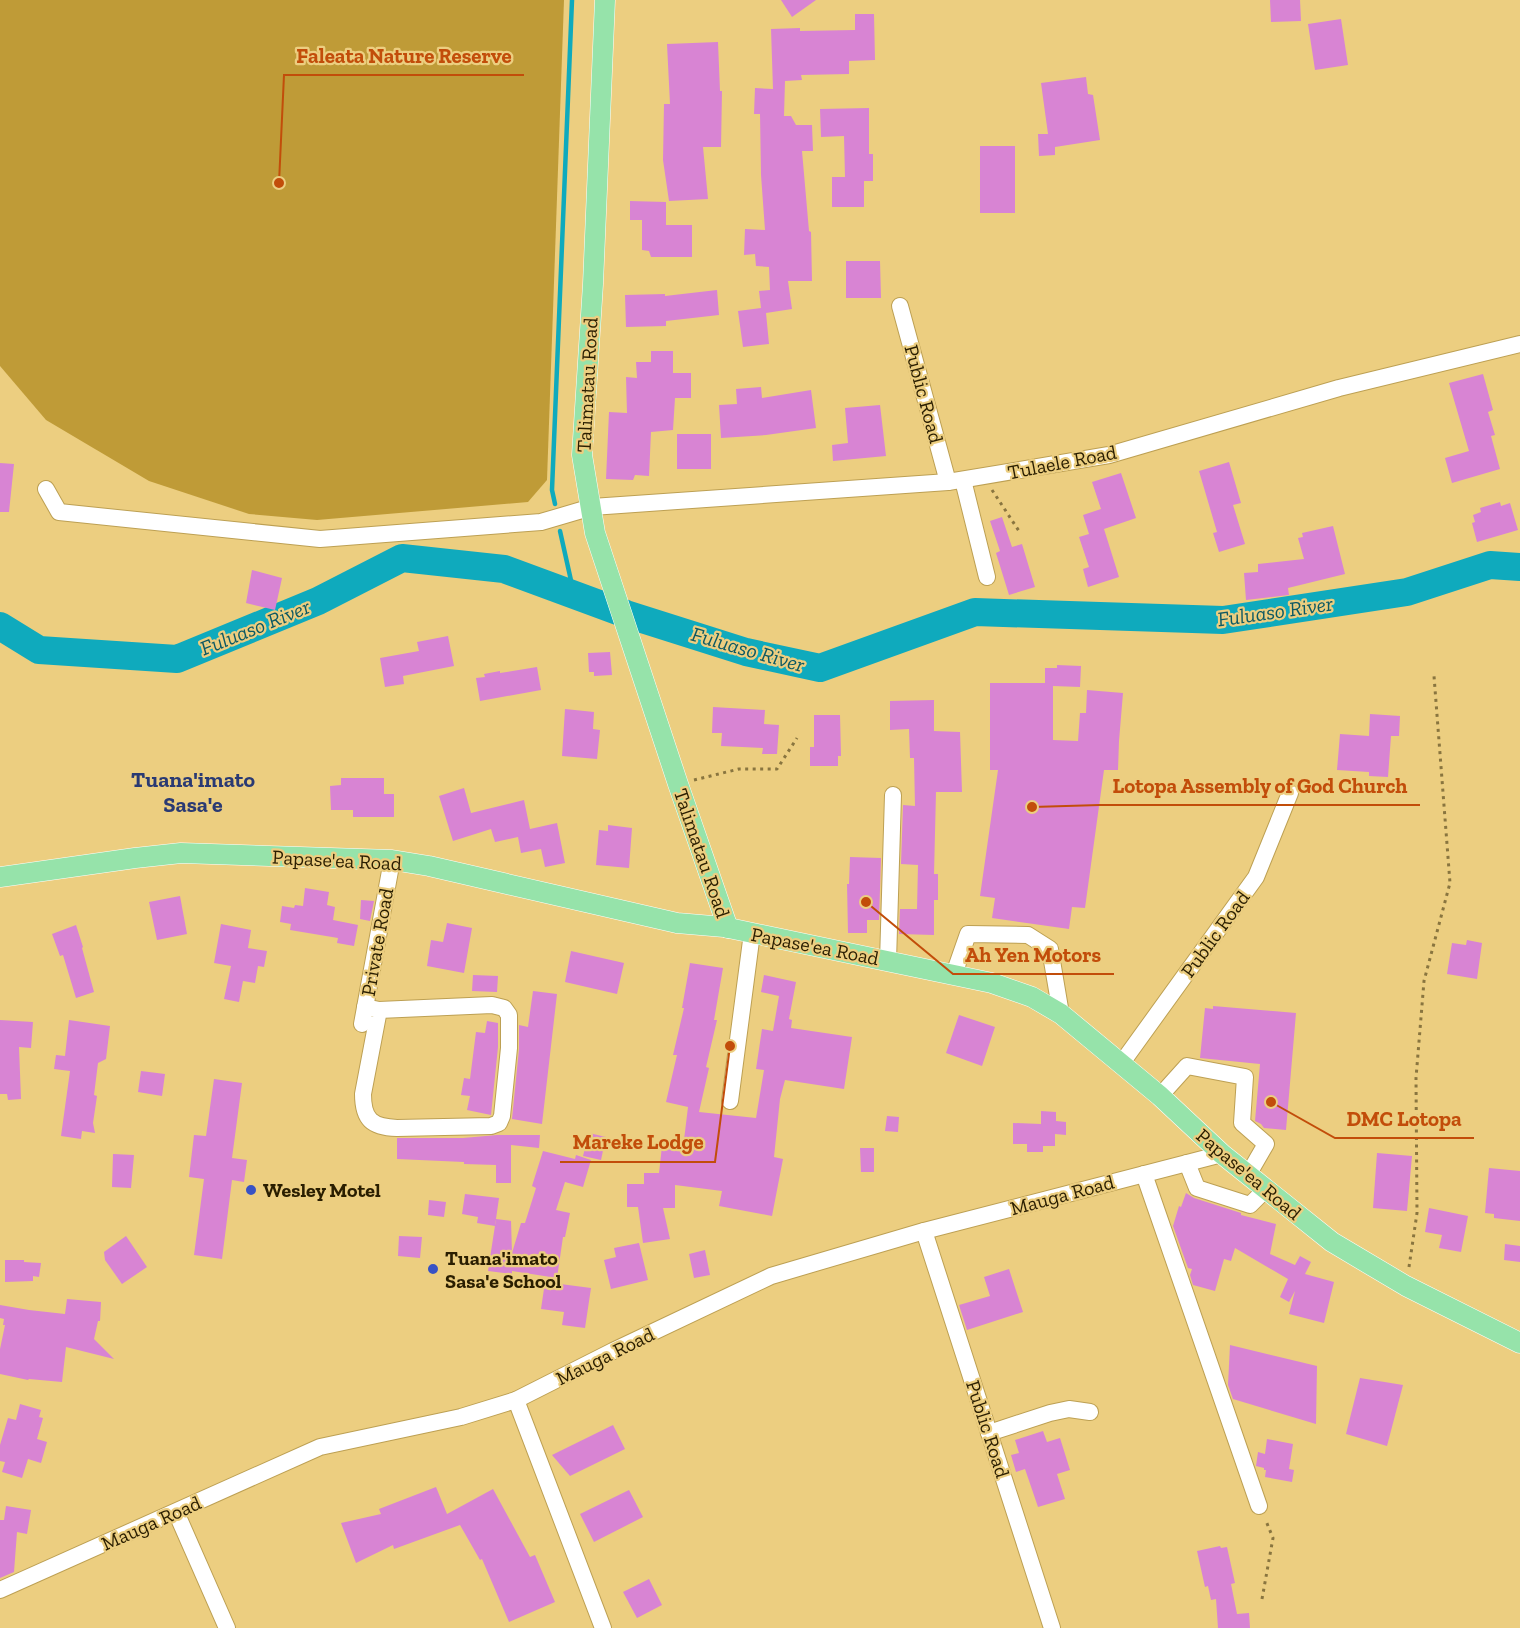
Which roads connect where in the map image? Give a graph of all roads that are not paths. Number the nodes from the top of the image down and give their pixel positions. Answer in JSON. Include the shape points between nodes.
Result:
{"nodes":[{"id":1,"x":605,"y":0,"type":"edge"},
{"id":2,"x":900,"y":306,"type":"dead end"},
{"id":3,"x":1520,"y":344,"type":"edge"},
{"id":4,"x":956,"y":481,"type":"junction"},
{"id":5,"x":46,"y":489,"type":"dead end"},
{"id":6,"x":592,"y":507,"type":"junction"},
{"id":7,"x":987,"y":577,"type":"dead end"},
{"id":8,"x":1290,"y":793,"type":"dead end"},
{"id":9,"x":893,"y":795,"type":"dead end"},
{"id":10,"x":392,"y":860,"type":"junction"},
{"id":11,"x":0,"y":877,"type":"edge"},
{"id":12,"x":728,"y":928,"type":"junction"},
{"id":13,"x":752,"y":933,"type":"junction"},
{"id":14,"x":888,"y":961,"type":"junction"},
{"id":15,"x":954,"y":974,"type":"junction"},
{"id":16,"x":372,"y":1008,"type":"junction"},
{"id":17,"x":1061,"y":1014,"type":"junction"},
{"id":18,"x":362,"y":1024,"type":"dead end"},
{"id":19,"x":1121,"y":1064,"type":"junction"},
{"id":20,"x":1160,"y":1096,"type":"junction"},
{"id":21,"x":729,"y":1101,"type":"dead end"},
{"id":22,"x":1222,"y":1154,"type":"junction"},
{"id":23,"x":1187,"y":1163,"type":"junction"},
{"id":24,"x":1144,"y":1174,"type":"junction"},
{"id":25,"x":1248,"y":1175,"type":"junction"},
{"id":26,"x":1266,"y":1190,"type":"junction"},
{"id":27,"x":924,"y":1231,"type":"junction"},
{"id":28,"x":1520,"y":1343,"type":"edge"},
{"id":29,"x":516,"y":1400,"type":"junction"},
{"id":30,"x":1090,"y":1412,"type":"dead end"},
{"id":31,"x":989,"y":1433,"type":"junction"},
{"id":32,"x":1259,"y":1506,"type":"road end"},
{"id":33,"x":176,"y":1512,"type":"junction"},
{"id":34,"x":0,"y":1590,"type":"edge"},
{"id":35,"x":227,"y":1628,"type":"edge"},
{"id":36,"x":603,"y":1628,"type":"edge"},
{"id":37,"x":1052,"y":1628,"type":"edge"}],
"edges":[{"from":1,"to":6,"type":"main road","name":"Talimatau Road","via":[[582,454]]},
{"from":2,"to":4,"type":"street","name":"Public Road"},
{"from":3,"to":4,"type":"street","name":"Tulaele Road","via":[[1339,388],[1109,455]]},
{"from":4,"to":6,"type":"street","name":"Tulaele Road"},
{"from":4,"to":7,"type":"street","name":"Public Road"},
{"from":5,"to":6,"type":"street","name":"Tulaele Road","via":[[59,512],[320,539],[541,522]]},
{"from":6,"to":12,"type":"main road","name":"Talimatau Road","via":[[605,563]]},
{"from":8,"to":19,"type":"street","name":"Public Road","via":[[1256,877]]},
{"from":9,"to":14,"type":"street"},
{"from":10,"to":11,"type":"main road","name":"Papase'ea Road","via":[[181,853]]},
{"from":10,"to":12,"type":"main road","name":"Papase'ea Road","via":[[677,923]]},
{"from":10,"to":16,"type":"street","name":"Private Road"},
{"from":12,"to":13,"type":"main road","name":"Papase'ea Road"},
{"from":13,"to":14,"type":"main road","name":"Papase'ea Road"},
{"from":13,"to":21,"type":"street"},
{"from":14,"to":15,"type":"main road","name":"Papase'ea Road"},
{"from":15,"to":17,"type":"main road","name":"Papase'ea Road","via":[[1032,997]]},
{"from":15,"to":17,"type":"street","via":[[968,934],[1028,935],[1050,949]]},
{"from":16,"to":16,"type":"street","via":[[504,1008],[509,1015],[509,1047],[499,1123],[397,1128],[374,1124],[363,1107]]},
{"from":16,"to":18,"type":"street","name":"Private Road"},
{"from":17,"to":19,"type":"main road","name":"Papase'ea Road"},
{"from":19,"to":20,"type":"main road","name":"Papase'ea Road"},
{"from":20,"to":22,"type":"main road","name":"Papase'ea Road"},
{"from":20,"to":25,"type":"street","via":[[1186,1066],[1245,1077],[1242,1123],[1266,1144]]},
{"from":22,"to":23,"type":"street","name":"Mauga Road"},
{"from":22,"to":25,"type":"main road","name":"Papase'ea Road"},
{"from":23,"to":24,"type":"street","name":"Mauga Road"},
{"from":23,"to":26,"type":"street","via":[[1197,1188],[1250,1205]]},
{"from":24,"to":27,"type":"street","name":"Mauga Road"},
{"from":24,"to":32,"type":"street"},
{"from":25,"to":26,"type":"main road","name":"Papase'ea Road"},
{"from":26,"to":28,"type":"main road","name":"Papase'ea Road","via":[[1332,1242],[1406,1286]]},
{"from":27,"to":29,"type":"street","name":"Mauga Road","via":[[771,1276]]},
{"from":27,"to":31,"type":"street","name":"Public Road"},
{"from":29,"to":33,"type":"street","name":"Mauga Road","via":[[461,1417],[320,1447]]},
{"from":29,"to":36,"type":"street"},
{"from":30,"to":31,"type":"street","via":[[1070,1409],[1050,1413]]},
{"from":31,"to":37,"type":"street","name":"Public Road"},
{"from":33,"to":34,"type":"street","name":"Mauga Road"},
{"from":33,"to":35,"type":"street"}]}
